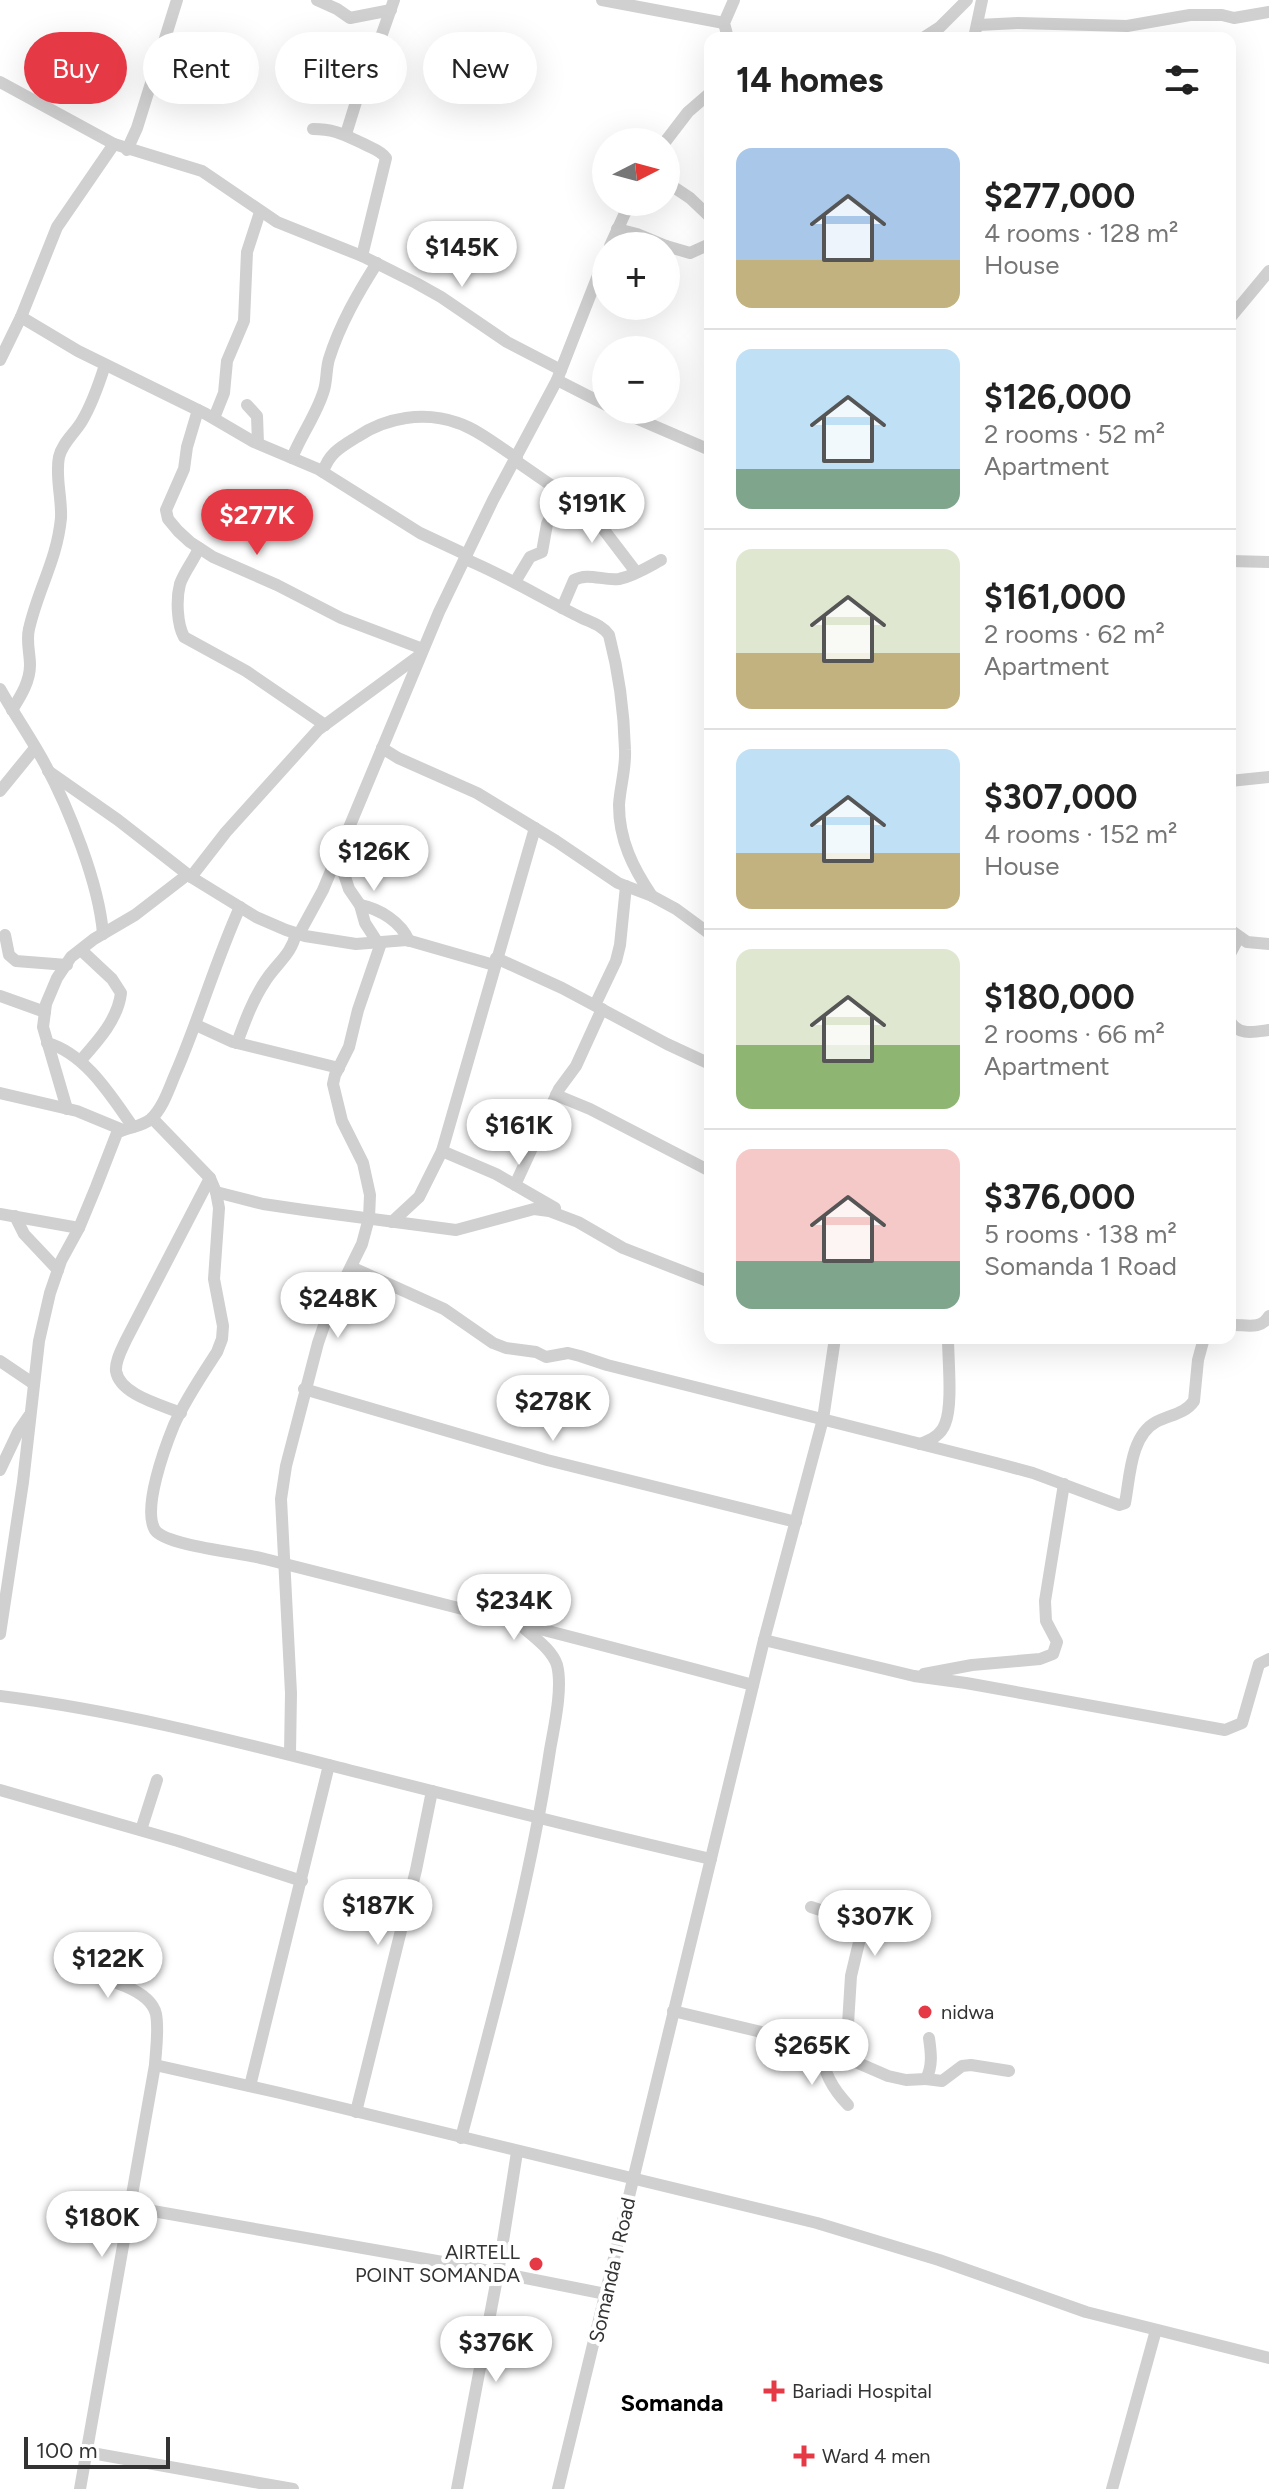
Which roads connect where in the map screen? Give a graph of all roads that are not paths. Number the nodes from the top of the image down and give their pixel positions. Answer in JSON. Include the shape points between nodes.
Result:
{"nodes":[{"id":1,"x":177,"y":0,"type":"edge"},
{"id":2,"x":317,"y":0,"type":"edge"},
{"id":3,"x":602,"y":0,"type":"edge"},
{"id":4,"x":734,"y":0,"type":"edge"},
{"id":5,"x":967,"y":0,"type":"edge"},
{"id":6,"x":982,"y":0,"type":"edge"},
{"id":7,"x":392,"y":5,"type":"edge"},
{"id":8,"x":1269,"y":12,"type":"edge"},
{"id":9,"x":724,"y":23,"type":"junction"},
{"id":10,"x":976,"y":31,"type":"edge"},
{"id":11,"x":726,"y":32,"type":"edge"},
{"id":12,"x":932,"y":32,"type":"edge"},
{"id":13,"x":0,"y":82,"type":"edge"},
{"id":14,"x":704,"y":98,"type":"edge"},
{"id":15,"x":676,"y":128,"type":"edge"},
{"id":16,"x":313,"y":129,"type":"dead end"},
{"id":17,"x":346,"y":134,"type":"junction"},
{"id":18,"x":114,"y":144,"type":"junction"},
{"id":19,"x":127,"y":150,"type":"junction"},
{"id":20,"x":680,"y":191,"type":"edge"},
{"id":21,"x":704,"y":211,"type":"edge"},
{"id":22,"x":260,"y":212,"type":"junction"},
{"id":23,"x":623,"y":216,"type":"edge"},
{"id":24,"x":617,"y":229,"type":"junction"},
{"id":25,"x":616,"y":232,"type":"edge"},
{"id":26,"x":629,"y":232,"type":"edge"},
{"id":27,"x":704,"y":247,"type":"edge"},
{"id":28,"x":680,"y":250,"type":"edge"},
{"id":29,"x":362,"y":256,"type":"junction"},
{"id":30,"x":377,"y":263,"type":"junction"},
{"id":31,"x":1269,"y":271,"type":"edge"},
{"id":32,"x":592,"y":291,"type":"edge"},
{"id":33,"x":1236,"y":311,"type":"edge"},
{"id":34,"x":21,"y":317,"type":"junction"},
{"id":35,"x":0,"y":360,"type":"edge"},
{"id":36,"x":105,"y":365,"type":"junction"},
{"id":37,"x":559,"y":375,"type":"junction"},
{"id":38,"x":592,"y":396,"type":"edge"},
{"id":39,"x":247,"y":405,"type":"dead end"},
{"id":40,"x":198,"y":410,"type":"junction"},
{"id":41,"x":214,"y":418,"type":"junction"},
{"id":42,"x":650,"y":424,"type":"edge"},
{"id":43,"x":258,"y":443,"type":"junction"},
{"id":44,"x":704,"y":447,"type":"edge"},
{"id":45,"x":292,"y":458,"type":"junction"},
{"id":46,"x":517,"y":459,"type":"junction"},
{"id":47,"x":323,"y":472,"type":"junction"},
{"id":48,"x":559,"y":498,"type":"junction"},
{"id":49,"x":199,"y":548,"type":"junction"},
{"id":50,"x":466,"y":557,"type":"junction"},
{"id":51,"x":661,"y":560,"type":"dead end"},
{"id":52,"x":1236,"y":561,"type":"edge"},
{"id":53,"x":1269,"y":562,"type":"edge"},
{"id":54,"x":636,"y":572,"type":"junction"},
{"id":55,"x":515,"y":582,"type":"junction"},
{"id":56,"x":562,"y":608,"type":"junction"},
{"id":57,"x":422,"y":652,"type":"junction"},
{"id":58,"x":0,"y":689,"type":"edge"},
{"id":59,"x":12,"y":710,"type":"junction"},
{"id":60,"x":325,"y":725,"type":"junction"},
{"id":61,"x":35,"y":748,"type":"junction"},
{"id":62,"x":382,"y":748,"type":"junction"},
{"id":63,"x":48,"y":771,"type":"junction"},
{"id":64,"x":1269,"y":777,"type":"edge"},
{"id":65,"x":1236,"y":780,"type":"edge"},
{"id":66,"x":0,"y":791,"type":"edge"},
{"id":67,"x":535,"y":828,"type":"junction"},
{"id":68,"x":337,"y":856,"type":"junction"},
{"id":69,"x":189,"y":876,"type":"junction"},
{"id":70,"x":626,"y":886,"type":"junction"},
{"id":71,"x":652,"y":896,"type":"junction"},
{"id":72,"x":360,"y":905,"type":"junction"},
{"id":73,"x":240,"y":907,"type":"junction"},
{"id":74,"x":704,"y":930,"type":"edge"},
{"id":75,"x":298,"y":933,"type":"junction"},
{"id":76,"x":103,"y":934,"type":"junction"},
{"id":77,"x":5,"y":935,"type":"dead end"},
{"id":78,"x":1236,"y":935,"type":"edge"},
{"id":79,"x":409,"y":941,"type":"junction"},
{"id":80,"x":380,"y":943,"type":"junction"},
{"id":81,"x":1269,"y":944,"type":"edge"},
{"id":82,"x":81,"y":950,"type":"junction"},
{"id":83,"x":495,"y":962,"type":"junction"},
{"id":84,"x":67,"y":965,"type":"junction"},
{"id":85,"x":0,"y":996,"type":"edge"},
{"id":86,"x":598,"y":1007,"type":"junction"},
{"id":87,"x":45,"y":1012,"type":"junction"},
{"id":88,"x":196,"y":1025,"type":"junction"},
{"id":89,"x":1236,"y":1027,"type":"edge"},
{"id":90,"x":1269,"y":1030,"type":"edge"},
{"id":91,"x":47,"y":1043,"type":"junction"},
{"id":92,"x":237,"y":1043,"type":"junction"},
{"id":93,"x":81,"y":1060,"type":"junction"},
{"id":94,"x":704,"y":1061,"type":"edge"},
{"id":95,"x":339,"y":1068,"type":"junction"},
{"id":96,"x":0,"y":1093,"type":"edge"},
{"id":97,"x":556,"y":1095,"type":"junction"},
{"id":98,"x":67,"y":1109,"type":"junction"},
{"id":99,"x":152,"y":1118,"type":"junction"},
{"id":100,"x":128,"y":1128,"type":"junction"},
{"id":101,"x":442,"y":1151,"type":"junction"},
{"id":102,"x":704,"y":1168,"type":"edge"},
{"id":103,"x":210,"y":1178,"type":"junction"},
{"id":104,"x":515,"y":1185,"type":"junction"},
{"id":105,"x":216,"y":1192,"type":"junction"},
{"id":106,"x":0,"y":1214,"type":"edge"},
{"id":107,"x":15,"y":1216,"type":"junction"},
{"id":108,"x":369,"y":1218,"type":"junction"},
{"id":109,"x":392,"y":1222,"type":"junction"},
{"id":110,"x":578,"y":1222,"type":"junction"},
{"id":111,"x":79,"y":1228,"type":"junction"},
{"id":112,"x":351,"y":1267,"type":"junction"},
{"id":113,"x":58,"y":1270,"type":"junction"},
{"id":114,"x":704,"y":1280,"type":"edge"},
{"id":115,"x":1269,"y":1316,"type":"edge"},
{"id":116,"x":1236,"y":1325,"type":"edge"},
{"id":117,"x":834,"y":1344,"type":"edge"},
{"id":118,"x":948,"y":1344,"type":"edge"},
{"id":119,"x":1202,"y":1344,"type":"edge"},
{"id":120,"x":0,"y":1361,"type":"edge"},
{"id":121,"x":34,"y":1384,"type":"junction"},
{"id":122,"x":304,"y":1389,"type":"junction"},
{"id":123,"x":181,"y":1413,"type":"junction"},
{"id":124,"x":29,"y":1415,"type":"junction"},
{"id":125,"x":823,"y":1419,"type":"junction"},
{"id":126,"x":0,"y":1440,"type":"edge"},
{"id":127,"x":15,"y":1440,"type":"junction"},
{"id":128,"x":920,"y":1444,"type":"junction"},
{"id":129,"x":0,"y":1470,"type":"edge"},
{"id":130,"x":1064,"y":1484,"type":"junction"},
{"id":131,"x":796,"y":1522,"type":"junction"},
{"id":132,"x":283,"y":1563,"type":"junction"},
{"id":133,"x":3,"y":1594,"type":"edge"},
{"id":134,"x":522,"y":1626,"type":"junction"},
{"id":135,"x":0,"y":1634,"type":"edge"},
{"id":136,"x":764,"y":1640,"type":"junction"},
{"id":137,"x":1269,"y":1659,"type":"edge"},
{"id":138,"x":914,"y":1676,"type":"junction"},
{"id":139,"x":753,"y":1685,"type":"junction"},
{"id":140,"x":0,"y":1696,"type":"edge"},
{"id":141,"x":290,"y":1753,"type":"junction"},
{"id":142,"x":329,"y":1765,"type":"junction"},
{"id":143,"x":157,"y":1780,"type":"dead end"},
{"id":144,"x":0,"y":1790,"type":"edge"},
{"id":145,"x":432,"y":1791,"type":"junction"},
{"id":146,"x":540,"y":1819,"type":"junction"},
{"id":147,"x":141,"y":1830,"type":"junction"},
{"id":148,"x":711,"y":1859,"type":"junction"},
{"id":149,"x":302,"y":1881,"type":"junction"},
{"id":150,"x":811,"y":1907,"type":"dead end"},
{"id":151,"x":61,"y":1968,"type":"dead end"},
{"id":152,"x":673,"y":2011,"type":"junction"},
{"id":153,"x":929,"y":2038,"type":"dead end"},
{"id":154,"x":820,"y":2048,"type":"junction"},
{"id":155,"x":835,"y":2053,"type":"junction"},
{"id":156,"x":155,"y":2065,"type":"junction"},
{"id":157,"x":1009,"y":2071,"type":"dead end"},
{"id":158,"x":926,"y":2079,"type":"junction"},
{"id":159,"x":250,"y":2086,"type":"junction"},
{"id":160,"x":848,"y":2105,"type":"dead end"},
{"id":161,"x":356,"y":2112,"type":"junction"},
{"id":162,"x":461,"y":2138,"type":"junction"},
{"id":163,"x":517,"y":2152,"type":"junction"},
{"id":164,"x":633,"y":2179,"type":"junction"},
{"id":165,"x":130,"y":2207,"type":"junction"},
{"id":166,"x":498,"y":2273,"type":"junction"},
{"id":167,"x":606,"y":2294,"type":"junction"},
{"id":168,"x":1156,"y":2330,"type":"junction"},
{"id":169,"x":1269,"y":2358,"type":"edge"},
{"id":170,"x":86,"y":2452,"type":"junction"},
{"id":171,"x":80,"y":2489,"type":"edge"},
{"id":172,"x":293,"y":2489,"type":"edge"},
{"id":173,"x":457,"y":2489,"type":"edge"},
{"id":174,"x":558,"y":2489,"type":"edge"},
{"id":175,"x":1112,"y":2489,"type":"edge"}],
"edges":[{"from":1,"to":19,"type":"street"},
{"from":2,"to":7,"type":"street","via":[[350,18]]},
{"from":3,"to":9,"type":"street"},
{"from":4,"to":9,"type":"street"},
{"from":5,"to":12,"type":"street"},
{"from":6,"to":10,"type":"street"},
{"from":7,"to":17,"type":"street"},
{"from":8,"to":10,"type":"street","via":[[1234,18],[1190,15],[1127,26],[1018,23]]},
{"from":9,"to":11,"type":"street"},
{"from":13,"to":18,"type":"street"},
{"from":14,"to":15,"type":"street"},
{"from":16,"to":17,"type":"street"},
{"from":17,"to":29,"type":"street","via":[[386,158]]},
{"from":18,"to":19,"type":"street"},
{"from":18,"to":34,"type":"street","via":[[57,227]]},
{"from":19,"to":22,"type":"street","via":[[202,171]]},
{"from":20,"to":21,"type":"street"},
{"from":22,"to":29,"type":"street"},
{"from":22,"to":41,"type":"street","via":[[247,252],[244,321],[227,361],[224,393]]},
{"from":23,"to":24,"type":"street"},
{"from":24,"to":25,"type":"street"},
{"from":24,"to":26,"type":"street"},
{"from":27,"to":28,"type":"street","via":[[690,253]]},
{"from":29,"to":30,"type":"street"},
{"from":30,"to":37,"type":"street","via":[[441,297]]},
{"from":30,"to":45,"type":"street","via":[[342,328],[324,390]]},
{"from":31,"to":33,"type":"street"},
{"from":32,"to":37,"type":"street"},
{"from":34,"to":35,"type":"street"},
{"from":34,"to":36,"type":"street"},
{"from":36,"to":40,"type":"street"},
{"from":36,"to":59,"type":"street","via":[[82,422],[59,454],[61,508],[54,558],[28,631],[28,680]]},
{"from":37,"to":38,"type":"street"},
{"from":37,"to":46,"type":"street"},
{"from":39,"to":43,"type":"street","via":[[257,416]]},
{"from":40,"to":41,"type":"street"},
{"from":40,"to":49,"type":"street","via":[[184,469],[166,510],[178,531]]},
{"from":41,"to":43,"type":"street"},
{"from":42,"to":44,"type":"street"},
{"from":43,"to":45,"type":"street"},
{"from":45,"to":47,"type":"street"},
{"from":46,"to":47,"type":"street","via":[[456,422],[417,416],[369,429],[339,447]]},
{"from":46,"to":48,"type":"street","via":[[555,488]]},
{"from":46,"to":50,"type":"street"},
{"from":47,"to":50,"type":"street"},
{"from":48,"to":54,"type":"street","via":[[588,509]]},
{"from":48,"to":55,"type":"street","via":[[542,552],[530,557]]},
{"from":49,"to":57,"type":"street"},
{"from":49,"to":60,"type":"street","via":[[180,581],[184,637]]},
{"from":50,"to":55,"type":"street"},
{"from":50,"to":57,"type":"street"},
{"from":51,"to":54,"type":"street"},
{"from":52,"to":53,"type":"street"},
{"from":54,"to":56,"type":"street","via":[[618,579],[578,577]]},
{"from":55,"to":56,"type":"street"},
{"from":56,"to":71,"type":"street","via":[[604,627],[609,635],[623,703],[623,843]]},
{"from":57,"to":60,"type":"street"},
{"from":57,"to":62,"type":"street"},
{"from":58,"to":59,"type":"street"},
{"from":59,"to":61,"type":"street"},
{"from":60,"to":69,"type":"street"},
{"from":61,"to":63,"type":"street"},
{"from":61,"to":66,"type":"street"},
{"from":62,"to":67,"type":"street","via":[[477,793]]},
{"from":62,"to":68,"type":"street"},
{"from":63,"to":69,"type":"street"},
{"from":63,"to":76,"type":"street","via":[[96,892]]},
{"from":64,"to":65,"type":"street"},
{"from":67,"to":70,"type":"street"},
{"from":67,"to":83,"type":"street"},
{"from":68,"to":72,"type":"street"},
{"from":68,"to":75,"type":"street"},
{"from":69,"to":73,"type":"street"},
{"from":69,"to":76,"type":"street"},
{"from":70,"to":71,"type":"street"},
{"from":70,"to":86,"type":"street","via":[[620,945]]},
{"from":71,"to":74,"type":"street"},
{"from":72,"to":79,"type":"street","via":[[391,919]]},
{"from":72,"to":80,"type":"street"},
{"from":73,"to":75,"type":"street"},
{"from":73,"to":88,"type":"street"},
{"from":75,"to":80,"type":"street"},
{"from":75,"to":92,"type":"street","via":[[256,997]]},
{"from":76,"to":82,"type":"street"},
{"from":77,"to":84,"type":"street","via":[[9,955],[16,961]]},
{"from":78,"to":81,"type":"street"},
{"from":79,"to":80,"type":"street"},
{"from":79,"to":83,"type":"street"},
{"from":80,"to":95,"type":"street"},
{"from":82,"to":84,"type":"street"},
{"from":82,"to":93,"type":"street","via":[[121,993],[112,1020]]},
{"from":83,"to":86,"type":"street"},
{"from":83,"to":101,"type":"street"},
{"from":84,"to":87,"type":"street"},
{"from":85,"to":87,"type":"street"},
{"from":86,"to":94,"type":"street"},
{"from":86,"to":97,"type":"street","via":[[576,1066]]},
{"from":87,"to":91,"type":"street"},
{"from":88,"to":92,"type":"street"},
{"from":88,"to":99,"type":"street"},
{"from":89,"to":90,"type":"street","via":[[1249,1033]]},
{"from":91,"to":93,"type":"street"},
{"from":91,"to":98,"type":"street"},
{"from":92,"to":95,"type":"street"},
{"from":93,"to":100,"type":"street","via":[[113,1098]]},
{"from":95,"to":108,"type":"street","via":[[333,1084],[336,1103],[363,1163]]},
{"from":96,"to":98,"type":"street"},
{"from":97,"to":102,"type":"street"},
{"from":97,"to":104,"type":"street"},
{"from":98,"to":100,"type":"street"},
{"from":99,"to":100,"type":"street"},
{"from":99,"to":103,"type":"street"},
{"from":100,"to":111,"type":"street","via":[[114,1138]]},
{"from":101,"to":104,"type":"street"},
{"from":101,"to":109,"type":"street","via":[[419,1197]]},
{"from":103,"to":105,"type":"street"},
{"from":103,"to":123,"type":"street","via":[[126,1340],[116,1373],[132,1392]]},
{"from":104,"to":110,"type":"street"},
{"from":105,"to":108,"type":"street"},
{"from":105,"to":123,"type":"street","via":[[214,1279],[222,1339]]},
{"from":106,"to":107,"type":"street"},
{"from":107,"to":111,"type":"street"},
{"from":107,"to":113,"type":"street","via":[[24,1234]]},
{"from":108,"to":109,"type":"street"},
{"from":108,"to":112,"type":"street"},
{"from":109,"to":110,"type":"street","via":[[456,1230],[534,1209]]},
{"from":110,"to":114,"type":"street","via":[[623,1248]]},
{"from":111,"to":113,"type":"street"},
{"from":112,"to":122,"type":"street","via":[[329,1311]]},
{"from":112,"to":125,"type":"street","via":[[444,1309],[506,1348],[553,1358],[568,1353]]},
{"from":113,"to":121,"type":"street"},
{"from":115,"to":116,"type":"street","via":[[1259,1325]]},
{"from":117,"to":125,"type":"street","name":"Somanda 1 Road"},
{"from":118,"to":128,"type":"street","via":[[945,1427]]},
{"from":119,"to":130,"type":"street","via":[[1194,1401],[1146,1429],[1125,1503]]},
{"from":120,"to":121,"type":"street"},
{"from":121,"to":124,"type":"street"},
{"from":122,"to":131,"type":"street","via":[[547,1460]]},
{"from":122,"to":132,"type":"street","via":[[281,1499]]},
{"from":123,"to":132,"type":"street","via":[[150,1509],[155,1529],[175,1542]]},
{"from":124,"to":127,"type":"street"},
{"from":124,"to":133,"type":"street"},
{"from":125,"to":128,"type":"street"},
{"from":125,"to":131,"type":"street","name":"Somanda 1 Road"},
{"from":126,"to":127,"type":"street"},
{"from":127,"to":129,"type":"street"},
{"from":128,"to":130,"type":"street"},
{"from":130,"to":138,"type":"street","via":[[1045,1601],[1046,1621],[1057,1642],[1053,1654]]},
{"from":131,"to":136,"type":"street","name":"Somanda 1 Road"},
{"from":132,"to":134,"type":"street"},
{"from":132,"to":141,"type":"street"},
{"from":133,"to":135,"type":"street"},
{"from":134,"to":139,"type":"street"},
{"from":134,"to":146,"type":"street","via":[[547,1649],[557,1672]]},
{"from":136,"to":138,"type":"street"},
{"from":136,"to":139,"type":"street","name":"Somanda 1 Road"},
{"from":137,"to":138,"type":"street","via":[[1259,1664],[1242,1723],[1225,1730]]},
{"from":139,"to":148,"type":"street","name":"Somanda 1 Road"},
{"from":140,"to":141,"type":"street"},
{"from":141,"to":142,"type":"street"},
{"from":142,"to":145,"type":"street"},
{"from":142,"to":149,"type":"street"},
{"from":143,"to":147,"type":"street"},
{"from":144,"to":147,"type":"street"},
{"from":145,"to":146,"type":"street"},
{"from":145,"to":161,"type":"street"},
{"from":146,"to":148,"type":"street"},
{"from":146,"to":162,"type":"street"},
{"from":147,"to":149,"type":"street"},
{"from":148,"to":152,"type":"street","name":"Somanda 1 Road"},
{"from":149,"to":159,"type":"street"},
{"from":150,"to":155,"type":"street","via":[[854,1921],[861,1934],[848,2024]]},
{"from":151,"to":156,"type":"street","via":[[137,1991],[149,2001],[155,2011]]},
{"from":152,"to":154,"type":"street"},
{"from":152,"to":164,"type":"street","name":"Somanda 1 Road"},
{"from":153,"to":158,"type":"street"},
{"from":154,"to":155,"type":"street"},
{"from":154,"to":160,"type":"street","via":[[826,2076]]},
{"from":155,"to":158,"type":"street","via":[[888,2076]]},
{"from":156,"to":159,"type":"street"},
{"from":156,"to":165,"type":"street"},
{"from":157,"to":158,"type":"street","via":[[971,2065],[942,2081]]},
{"from":159,"to":161,"type":"street"},
{"from":161,"to":162,"type":"street"},
{"from":162,"to":163,"type":"street"},
{"from":163,"to":164,"type":"street"},
{"from":163,"to":166,"type":"street"},
{"from":164,"to":167,"type":"street","name":"Somanda 1 Road"},
{"from":164,"to":168,"type":"street","via":[[817,2223]]},
{"from":165,"to":166,"type":"street"},
{"from":165,"to":170,"type":"street"},
{"from":166,"to":167,"type":"street"},
{"from":166,"to":173,"type":"street"},
{"from":167,"to":174,"type":"street","name":"Somanda 1 Road"},
{"from":168,"to":169,"type":"street"},
{"from":168,"to":175,"type":"street"},
{"from":170,"to":171,"type":"street"},
{"from":170,"to":172,"type":"street"}]}
